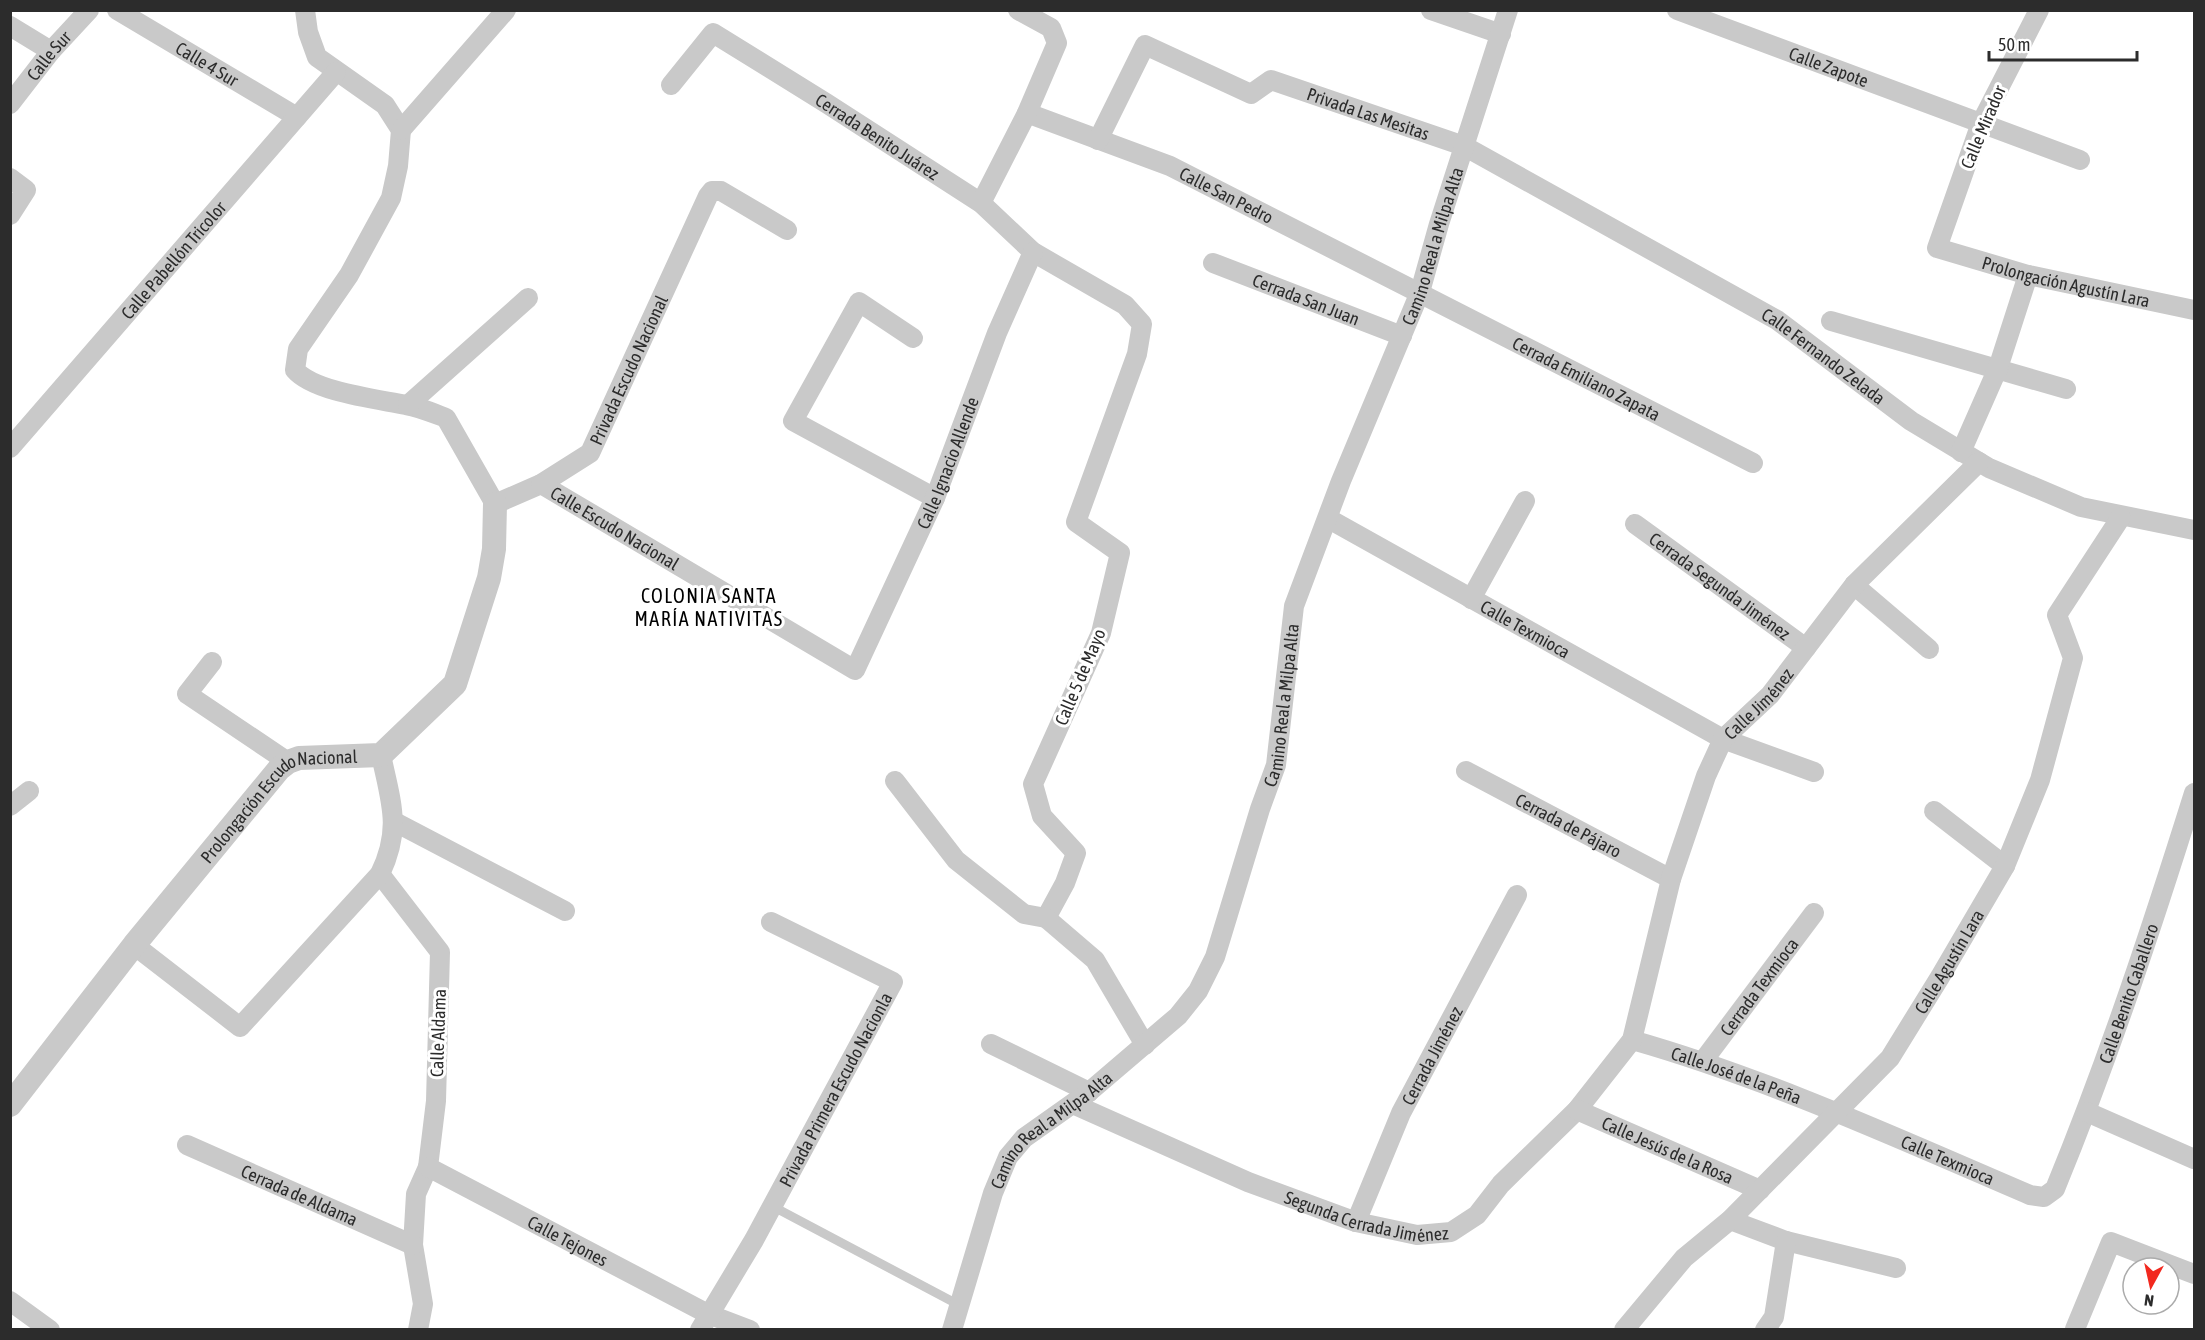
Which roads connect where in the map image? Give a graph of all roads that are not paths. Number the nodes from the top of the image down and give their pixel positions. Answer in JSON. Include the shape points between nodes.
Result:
{"nodes":[{"id":1,"x":90,"y":10,"type":"edge"},
{"id":2,"x":117,"y":10,"type":"edge"},
{"id":3,"x":306,"y":10,"type":"edge"},
{"id":4,"x":506,"y":10,"type":"edge"},
{"id":5,"x":1018,"y":10,"type":"edge"},
{"id":6,"x":1431,"y":10,"type":"edge"},
{"id":7,"x":1509,"y":10,"type":"edge"},
{"id":8,"x":1677,"y":10,"type":"edge"},
{"id":9,"x":2039,"y":10,"type":"edge"},
{"id":10,"x":10,"y":26,"type":"edge"},
{"id":11,"x":1501,"y":34,"type":"junction"},
{"id":12,"x":51,"y":51,"type":"junction"},
{"id":13,"x":336,"y":72,"type":"junction"},
{"id":14,"x":671,"y":85,"type":"dead end"},
{"id":15,"x":10,"y":104,"type":"edge"},
{"id":16,"x":1027,"y":113,"type":"junction"},
{"id":17,"x":297,"y":117,"type":"junction"},
{"id":18,"x":1980,"y":123,"type":"junction"},
{"id":19,"x":400,"y":130,"type":"junction"},
{"id":20,"x":1098,"y":140,"type":"junction"},
{"id":21,"x":1464,"y":146,"type":"junction"},
{"id":22,"x":2080,"y":160,"type":"dead end"},
{"id":23,"x":10,"y":178,"type":"edge"},
{"id":24,"x":981,"y":203,"type":"junction"},
{"id":25,"x":10,"y":215,"type":"edge"},
{"id":26,"x":787,"y":230,"type":"dead end"},
{"id":27,"x":1937,"y":248,"type":"joint"},
{"id":28,"x":1033,"y":252,"type":"junction"},
{"id":29,"x":1212,"y":263,"type":"dead end"},
{"id":30,"x":2028,"y":275,"type":"junction"},
{"id":31,"x":1420,"y":292,"type":"junction"},
{"id":32,"x":528,"y":298,"type":"dead end"},
{"id":33,"x":2194,"y":310,"type":"edge"},
{"id":34,"x":1831,"y":321,"type":"dead end"},
{"id":35,"x":1402,"y":336,"type":"junction"},
{"id":36,"x":913,"y":338,"type":"dead end"},
{"id":37,"x":1998,"y":368,"type":"junction"},
{"id":38,"x":2066,"y":389,"type":"dead end"},
{"id":39,"x":408,"y":405,"type":"junction"},
{"id":40,"x":10,"y":448,"type":"edge"},
{"id":41,"x":1961,"y":452,"type":"junction"},
{"id":42,"x":1979,"y":462,"type":"junction"},
{"id":43,"x":1753,"y":463,"type":"dead end"},
{"id":44,"x":541,"y":484,"type":"junction"},
{"id":45,"x":935,"y":498,"type":"junction"},
{"id":46,"x":1525,"y":501,"type":"dead end"},
{"id":47,"x":495,"y":504,"type":"junction"},
{"id":48,"x":2121,"y":517,"type":"junction"},
{"id":49,"x":1329,"y":519,"type":"junction"},
{"id":50,"x":1635,"y":524,"type":"dead end"},
{"id":51,"x":2194,"y":530,"type":"edge"},
{"id":52,"x":1854,"y":585,"type":"junction"},
{"id":53,"x":1471,"y":599,"type":"junction"},
{"id":54,"x":1806,"y":648,"type":"junction"},
{"id":55,"x":1929,"y":649,"type":"dead end"},
{"id":56,"x":212,"y":662,"type":"dead end"},
{"id":57,"x":855,"y":670,"type":"joint"},
{"id":58,"x":1723,"y":739,"type":"junction"},
{"id":59,"x":381,"y":755,"type":"junction"},
{"id":60,"x":288,"y":762,"type":"junction"},
{"id":61,"x":1466,"y":771,"type":"dead end"},
{"id":62,"x":1814,"y":772,"type":"dead end"},
{"id":63,"x":895,"y":781,"type":"dead end"},
{"id":64,"x":29,"y":791,"type":"dead end"},
{"id":65,"x":2194,"y":793,"type":"edge"},
{"id":66,"x":10,"y":806,"type":"edge"},
{"id":67,"x":1934,"y":811,"type":"dead end"},
{"id":68,"x":394,"y":822,"type":"junction"},
{"id":69,"x":2005,"y":866,"type":"junction"},
{"id":70,"x":380,"y":874,"type":"junction"},
{"id":71,"x":1671,"y":879,"type":"junction"},
{"id":72,"x":1517,"y":895,"type":"dead end"},
{"id":73,"x":565,"y":911,"type":"dead end"},
{"id":74,"x":1814,"y":913,"type":"dead end"},
{"id":75,"x":1046,"y":918,"type":"junction"},
{"id":76,"x":771,"y":922,"type":"dead end"},
{"id":77,"x":134,"y":945,"type":"junction"},
{"id":78,"x":1632,"y":1040,"type":"junction"},
{"id":79,"x":991,"y":1044,"type":"dead end"},
{"id":80,"x":1145,"y":1045,"type":"junction"},
{"id":81,"x":1703,"y":1060,"type":"junction"},
{"id":82,"x":1089,"y":1092,"type":"junction"},
{"id":83,"x":1073,"y":1104,"type":"junction"},
{"id":84,"x":10,"y":1105,"type":"edge"},
{"id":85,"x":1577,"y":1110,"type":"junction"},
{"id":86,"x":2087,"y":1112,"type":"junction"},
{"id":87,"x":1838,"y":1113,"type":"junction"},
{"id":88,"x":187,"y":1144,"type":"dead end"},
{"id":89,"x":2194,"y":1159,"type":"edge"},
{"id":90,"x":428,"y":1167,"type":"junction"},
{"id":91,"x":2055,"y":1189,"type":"joint"},
{"id":92,"x":1760,"y":1190,"type":"junction"},
{"id":93,"x":772,"y":1206,"type":"junction"},
{"id":94,"x":1730,"y":1220,"type":"junction"},
{"id":95,"x":1356,"y":1222,"type":"junction"},
{"id":96,"x":1786,"y":1241,"type":"junction"},
{"id":97,"x":413,"y":1245,"type":"junction"},
{"id":98,"x":1896,"y":1268,"type":"dead end"},
{"id":99,"x":2194,"y":1274,"type":"edge"},
{"id":100,"x":10,"y":1301,"type":"edge"},
{"id":101,"x":959,"y":1305,"type":"junction"},
{"id":102,"x":704,"y":1322,"type":"edge"},
{"id":103,"x":50,"y":1329,"type":"edge"},
{"id":104,"x":418,"y":1329,"type":"edge"},
{"id":105,"x":750,"y":1329,"type":"edge"},
{"id":106,"x":952,"y":1329,"type":"edge"},
{"id":107,"x":1624,"y":1329,"type":"edge"},
{"id":108,"x":1765,"y":1329,"type":"edge"},
{"id":109,"x":2075,"y":1329,"type":"edge"}],
"edges":[{"from":1,"to":12,"type":"street","name":"Calle Sur"},
{"from":2,"to":17,"type":"street","name":"Calle 4 Sur"},
{"from":3,"to":13,"type":"street","via":[[308,32],[317,57]]},
{"from":4,"to":19,"type":"street"},
{"from":5,"to":16,"type":"street","via":[[1051,28],[1057,43]]},
{"from":6,"to":11,"type":"street"},
{"from":7,"to":11,"type":"street","name":"Camino Real a Milpa Alta"},
{"from":8,"to":18,"type":"street","name":"Calle Zapote"},
{"from":9,"to":18,"type":"street","name":"Calle Mirador"},
{"from":10,"to":12,"type":"street"},
{"from":11,"to":21,"type":"street","name":"Camino Real a Milpa Alta"},
{"from":12,"to":15,"type":"street","name":"Calle Sur"},
{"from":13,"to":17,"type":"street","name":"Calle Pabellón Tricolor"},
{"from":13,"to":19,"type":"street","via":[[385,105]]},
{"from":14,"to":24,"type":"street","name":"Cerrada Benito Juárez","via":[[712,33]]},
{"from":16,"to":20,"type":"street","name":"Calle San Pedro"},
{"from":16,"to":24,"type":"street"},
{"from":17,"to":40,"type":"street","name":"Calle Pabellón Tricolor"},
{"from":18,"to":22,"type":"street","name":"Calle Zapote"},
{"from":18,"to":27,"type":"street","name":"Calle Mirador"},
{"from":19,"to":39,"type":"street","via":[[391,198],[349,275],[298,349],[295,370],[302,378]]},
{"from":20,"to":21,"type":"street","name":"Privada Las Mesitas","via":[[1145,45],[1251,94],[1271,80]]},
{"from":20,"to":31,"type":"street","name":"Calle San Pedro","via":[[1170,166]]},
{"from":21,"to":31,"type":"street","name":"Camino Real a Milpa Alta"},
{"from":21,"to":41,"type":"street","name":"Calle Fernando Zelada","via":[[1777,320],[1911,421]]},
{"from":23,"to":25,"type":"street","via":[[26,190]]},
{"from":24,"to":28,"type":"street","name":"Cerrada Benito Juárez"},
{"from":26,"to":44,"type":"street","name":"Privada Escudo Nacional","via":[[721,191],[712,191],[590,453]]},
{"from":27,"to":30,"type":"street","name":"Prolongación Agustín Lara"},
{"from":28,"to":45,"type":"street","name":"Calle Ignacio Allende","via":[[997,333]]},
{"from":28,"to":75,"type":"street","name":"Calle 5 de Mayo","via":[[1125,305],[1142,324],[1137,354],[1076,522],[1120,553],[1101,633],[1033,784],[1042,816],[1076,853]]},
{"from":29,"to":35,"type":"street","name":"Cerrada San Juan"},
{"from":30,"to":33,"type":"street","name":"Prolongación Agustín Lara"},
{"from":30,"to":37,"type":"street"},
{"from":31,"to":35,"type":"street","name":"Camino Real a Milpa Alta"},
{"from":31,"to":43,"type":"street","name":"Cerrada Emiliano Zapata"},
{"from":32,"to":39,"type":"street"},
{"from":34,"to":37,"type":"street"},
{"from":35,"to":49,"type":"street","name":"Camino Real a Milpa Alta"},
{"from":36,"to":45,"type":"street","via":[[859,302],[793,421]]},
{"from":37,"to":38,"type":"street"},
{"from":37,"to":41,"type":"street"},
{"from":39,"to":47,"type":"street","via":[[446,418]]},
{"from":41,"to":42,"type":"street","name":"Calle Fernando Zelada"},
{"from":42,"to":48,"type":"street","name":"Calle Fernando Zelada","via":[[2081,507]]},
{"from":42,"to":52,"type":"street","name":"Calle Jiménez"},
{"from":44,"to":47,"type":"street","name":"Calle Escudo Nacional"},
{"from":44,"to":57,"type":"street","name":"Calle Escudo Nacional"},
{"from":45,"to":57,"type":"street","name":"Calle Ignacio Allende"},
{"from":46,"to":53,"type":"street"},
{"from":47,"to":59,"type":"street","name":"Prolongación Escudo Nacional","via":[[489,578],[455,684]]},
{"from":48,"to":51,"type":"street","name":"Calle Fernando Zelada"},
{"from":48,"to":69,"type":"street","name":"Calle Agustín Lara","via":[[2057,615],[2073,658],[2040,780]]},
{"from":49,"to":53,"type":"street","name":"Calle Texmioca"},
{"from":49,"to":80,"type":"street","name":"Camino Real a Milpa Alta","via":[[1294,606],[1276,765],[1215,957],[1198,991],[1178,1016]]},
{"from":50,"to":54,"type":"street","name":"Cerrada Segunda Jiménez"},
{"from":52,"to":54,"type":"street","name":"Calle Jiménez"},
{"from":52,"to":55,"type":"street"},
{"from":53,"to":58,"type":"street","name":"Calle Texmioca"},
{"from":54,"to":58,"type":"street","name":"Calle Jiménez","via":[[1770,695]]},
{"from":56,"to":60,"type":"street","via":[[187,694]]},
{"from":58,"to":62,"type":"street","name":"Calle Texmioca"},
{"from":58,"to":71,"type":"street","name":"Calle Jiménez","via":[[1706,776]]},
{"from":59,"to":60,"type":"street","name":"Prolongación Escudo Nacional","via":[[299,758]]},
{"from":59,"to":68,"type":"street"},
{"from":60,"to":77,"type":"street","name":"Prolongación Escudo Nacional"},
{"from":61,"to":71,"type":"street","name":"Cerrada de Pájaro"},
{"from":63,"to":75,"type":"street","via":[[957,860],[1024,914]]},
{"from":64,"to":66,"type":"street"},
{"from":65,"to":86,"type":"street","name":"Calle Benito Caballero"},
{"from":67,"to":69,"type":"street"},
{"from":68,"to":70,"type":"street","via":[[391,853]]},
{"from":68,"to":73,"type":"street"},
{"from":69,"to":87,"type":"street","name":"Calle Agustín Lara","via":[[1890,1058]]},
{"from":70,"to":77,"type":"street","via":[[240,1027]]},
{"from":70,"to":90,"type":"street","name":"Calle Aldama","via":[[440,952],[438,1057]]},
{"from":71,"to":78,"type":"street","name":"Calle Jiménez"},
{"from":72,"to":95,"type":"street","name":"Cerrada Jiménez","via":[[1401,1113]]},
{"from":74,"to":81,"type":"street","name":"Cerrada Texmioca"},
{"from":75,"to":80,"type":"street","via":[[1095,960]]},
{"from":76,"to":93,"type":"street","name":"Privada Primera Escudo Nacionla","via":[[893,982]]},
{"from":77,"to":84,"type":"street","name":"Prolongación Escudo Nacional"},
{"from":78,"to":81,"type":"street","name":"Calle José de la Peña"},
{"from":78,"to":85,"type":"street","name":"Segunda Cerrada Jiménez"},
{"from":79,"to":82,"type":"street"},
{"from":80,"to":82,"type":"street","name":"Camino Real a Milpa Alta"},
{"from":81,"to":87,"type":"street","name":"Calle José de la Peña"},
{"from":82,"to":83,"type":"street","name":"Camino Real a Milpa Alta"},
{"from":83,"to":95,"type":"street","name":"Segunda Cerrada Jiménez","via":[[1248,1182]]},
{"from":83,"to":101,"type":"street","name":"Camino Real a Milpa Alta","via":[[1024,1138],[1008,1157]]},
{"from":85,"to":92,"type":"street","name":"Calle Jesús de la Rosa"},
{"from":85,"to":95,"type":"street","name":"Segunda Cerrada Jiménez","via":[[1501,1184],[1477,1215],[1451,1232],[1417,1235]]},
{"from":86,"to":89,"type":"street"},
{"from":86,"to":91,"type":"street","name":"Calle Benito Caballero"},
{"from":87,"to":91,"type":"street","name":"Calle Texmioca","via":[[2030,1195],[2044,1197]]},
{"from":87,"to":92,"type":"street","name":"Calle Agustín Lara"},
{"from":88,"to":97,"type":"street","name":"Cerrada de Aldama"},
{"from":90,"to":97,"type":"street","name":"Calle Aldama","via":[[416,1194]]},
{"from":90,"to":102,"type":"street","name":"Calle Tejones"},
{"from":92,"to":94,"type":"street","name":"Calle Agustín Lara"},
{"from":93,"to":101,"type":"lane"},
{"from":93,"to":102,"type":"street","name":"Privada Primera Escudo Nacionla"},
{"from":94,"to":96,"type":"street"},
{"from":94,"to":107,"type":"street","name":"Calle Agustín Lara","via":[[1684,1258]]},
{"from":96,"to":98,"type":"street"},
{"from":96,"to":108,"type":"street","via":[[1774,1317]]},
{"from":97,"to":104,"type":"street","name":"Calle Aldama","via":[[423,1304]]},
{"from":99,"to":109,"type":"street","via":[[2111,1242]]},
{"from":100,"to":103,"type":"street"},
{"from":101,"to":106,"type":"street","name":"Camino Real a Milpa Alta"},
{"from":102,"to":105,"type":"street","name":"Calle Tejones"}]}
